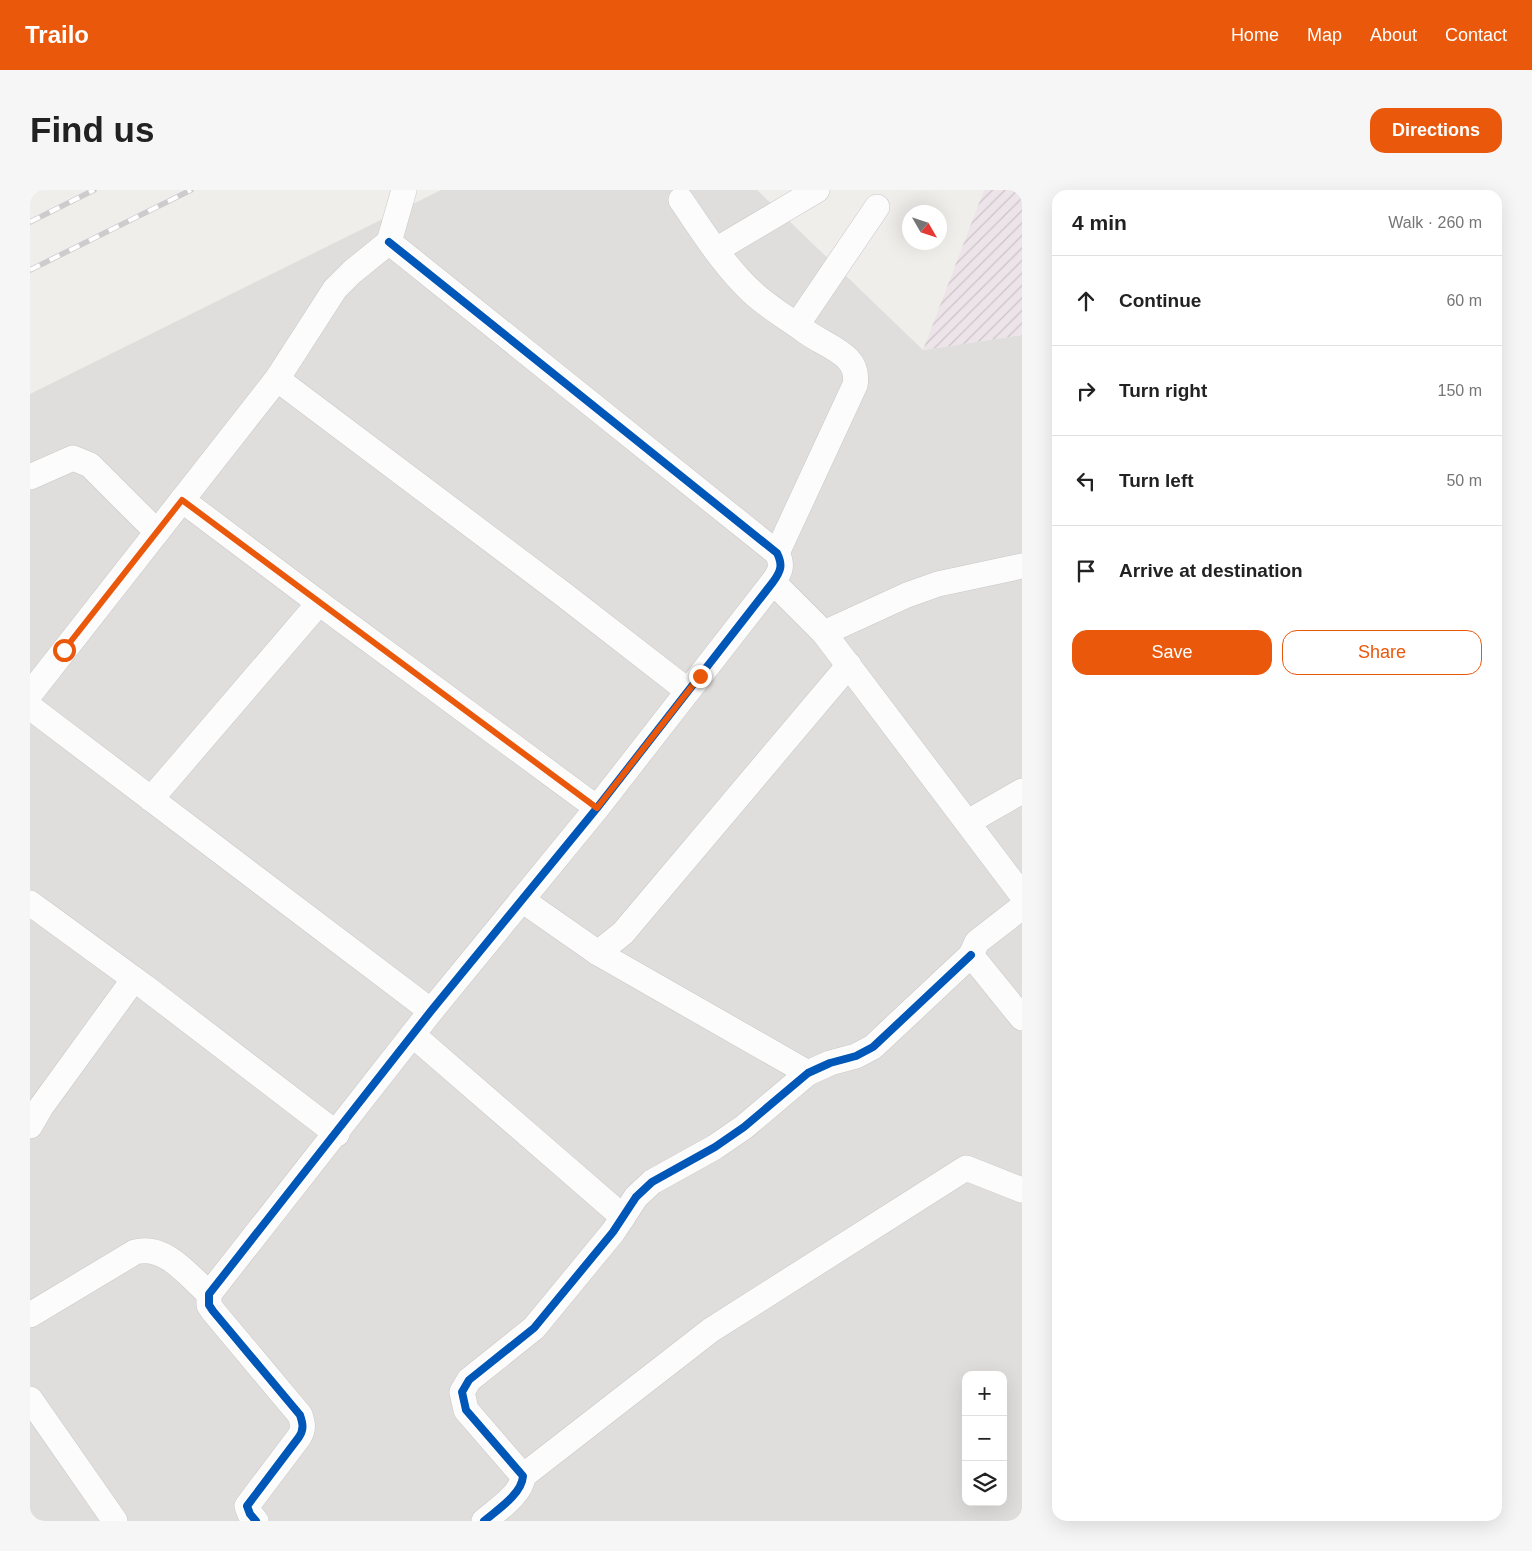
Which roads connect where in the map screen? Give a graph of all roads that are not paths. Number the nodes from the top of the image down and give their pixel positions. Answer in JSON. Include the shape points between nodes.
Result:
{"nodes":[{"id":1,"x":404,"y":190,"type":"edge"},
{"id":2,"x":816,"y":190,"type":"edge"},
{"id":3,"x":682,"y":200,"type":"dead end"},
{"id":4,"x":877,"y":206,"type":"dead end"},
{"id":5,"x":389,"y":242,"type":"junction"},
{"id":6,"x":716,"y":250,"type":"junction"},
{"id":7,"x":797,"y":326,"type":"junction"},
{"id":8,"x":277,"y":379,"type":"junction"},
{"id":9,"x":30,"y":477,"type":"edge"},
{"id":10,"x":182,"y":500,"type":"junction"},
{"id":11,"x":157,"y":532,"type":"junction"},
{"id":12,"x":777,"y":553,"type":"junction"},
{"id":13,"x":1022,"y":566,"type":"edge"},
{"id":14,"x":773,"y":582,"type":"junction"},
{"id":15,"x":319,"y":603,"type":"junction"},
{"id":16,"x":824,"y":633,"type":"junction"},
{"id":17,"x":849,"y":665,"type":"junction"},
{"id":18,"x":688,"y":691,"type":"junction"},
{"id":19,"x":30,"y":694,"type":"edge"},
{"id":20,"x":30,"y":707,"type":"edge"},
{"id":21,"x":1022,"y":791,"type":"edge"},
{"id":22,"x":151,"y":800,"type":"junction"},
{"id":23,"x":597,"y":808,"type":"junction"},
{"id":24,"x":968,"y":822,"type":"junction"},
{"id":25,"x":1022,"y":895,"type":"edge"},
{"id":26,"x":522,"y":900,"type":"junction"},
{"id":27,"x":30,"y":903,"type":"edge"},
{"id":28,"x":1022,"y":907,"type":"edge"},
{"id":29,"x":598,"y":953,"type":"junction"},
{"id":30,"x":970,"y":955,"type":"junction"},
{"id":31,"x":134,"y":979,"type":"junction"},
{"id":32,"x":431,"y":1011,"type":"junction"},
{"id":33,"x":1022,"y":1018,"type":"edge"},
{"id":34,"x":413,"y":1035,"type":"junction"},
{"id":35,"x":808,"y":1073,"type":"junction"},
{"id":36,"x":30,"y":1126,"type":"edge"},
{"id":37,"x":337,"y":1134,"type":"junction"},
{"id":38,"x":1022,"y":1190,"type":"edge"},
{"id":39,"x":623,"y":1217,"type":"junction"},
{"id":40,"x":209,"y":1294,"type":"junction"},
{"id":41,"x":30,"y":1315,"type":"edge"},
{"id":42,"x":30,"y":1399,"type":"edge"},
{"id":43,"x":523,"y":1476,"type":"junction"},
{"id":44,"x":246,"y":1516,"type":"edge"},
{"id":45,"x":115,"y":1521,"type":"edge"},
{"id":46,"x":484,"y":1521,"type":"edge"}],
"edges":[{"from":1,"to":5,"type":"street"},
{"from":2,"to":6,"type":"street"},
{"from":3,"to":6,"type":"street"},
{"from":4,"to":7,"type":"street"},
{"from":5,"to":8,"type":"street","via":[[335,289]]},
{"from":5,"to":12,"type":"street"},
{"from":6,"to":7,"type":"street","via":[[753,293]]},
{"from":7,"to":12,"type":"street","via":[[854,364],[857,374],[855,385]]},
{"from":8,"to":10,"type":"street"},
{"from":8,"to":18,"type":"street"},
{"from":9,"to":11,"type":"street","via":[[73,458],[90,465]]},
{"from":10,"to":11,"type":"street"},
{"from":10,"to":15,"type":"street"},
{"from":11,"to":19,"type":"street"},
{"from":12,"to":14,"type":"street","via":[[782,564],[780,574]]},
{"from":13,"to":16,"type":"street","via":[[938,584]]},
{"from":14,"to":16,"type":"street"},
{"from":14,"to":18,"type":"street"},
{"from":15,"to":22,"type":"street"},
{"from":15,"to":23,"type":"street"},
{"from":16,"to":17,"type":"street"},
{"from":17,"to":24,"type":"street"},
{"from":17,"to":29,"type":"street","via":[[623,933]]},
{"from":18,"to":23,"type":"street"},
{"from":20,"to":22,"type":"street"},
{"from":21,"to":24,"type":"street"},
{"from":22,"to":32,"type":"street"},
{"from":23,"to":26,"type":"street"},
{"from":24,"to":25,"type":"street"},
{"from":26,"to":29,"type":"street"},
{"from":26,"to":32,"type":"street"},
{"from":27,"to":31,"type":"street"},
{"from":28,"to":30,"type":"street","via":[[977,942]]},
{"from":29,"to":35,"type":"street"},
{"from":30,"to":33,"type":"street"},
{"from":30,"to":35,"type":"street","via":[[873,1047]]},
{"from":31,"to":36,"type":"street","via":[[46,1099]]},
{"from":31,"to":37,"type":"street"},
{"from":32,"to":34,"type":"street"},
{"from":34,"to":37,"type":"street"},
{"from":34,"to":39,"type":"street"},
{"from":35,"to":39,"type":"street","via":[[715,1148],[652,1182],[636,1197]]},
{"from":37,"to":40,"type":"street"},
{"from":38,"to":43,"type":"street","via":[[966,1168],[711,1330]]},
{"from":39,"to":43,"type":"street","via":[[534,1328],[469,1380],[462,1392],[466,1410]]},
{"from":40,"to":41,"type":"street","via":[[164,1255],[144,1250],[135,1252]]},
{"from":40,"to":44,"type":"street","via":[[209,1305],[213,1311],[300,1415],[303,1423],[303,1432]]},
{"from":42,"to":45,"type":"street"},
{"from":43,"to":46,"type":"street","via":[[523,1483],[514,1494]]}]}
